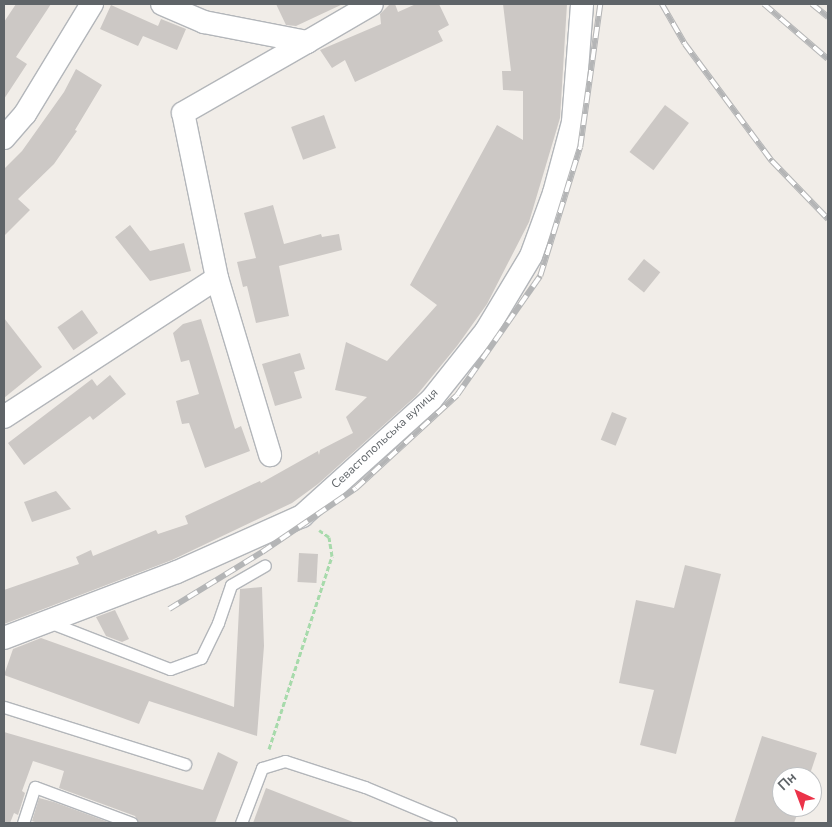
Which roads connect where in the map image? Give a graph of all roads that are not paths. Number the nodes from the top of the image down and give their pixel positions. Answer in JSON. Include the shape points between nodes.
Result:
{"nodes":[{"id":1,"x":92,"y":4,"type":"edge"},
{"id":2,"x":162,"y":4,"type":"edge"},
{"id":3,"x":372,"y":4,"type":"edge"},
{"id":4,"x":582,"y":4,"type":"edge"},
{"id":5,"x":307,"y":42,"type":"junction"},
{"id":6,"x":4,"y":138,"type":"edge"},
{"id":7,"x":217,"y":278,"type":"junction"},
{"id":8,"x":4,"y":417,"type":"edge"},
{"id":9,"x":270,"y":455,"type":"dead end"},
{"id":10,"x":265,"y":565,"type":"dead end"},
{"id":11,"x":47,"y":621,"type":"junction"},
{"id":12,"x":4,"y":638,"type":"edge"},
{"id":13,"x":4,"y":707,"type":"edge"},
{"id":14,"x":185,"y":764,"type":"dead end"},
{"id":15,"x":23,"y":823,"type":"edge"},
{"id":16,"x":132,"y":823,"type":"edge"},
{"id":17,"x":241,"y":823,"type":"edge"},
{"id":18,"x":451,"y":823,"type":"edge"}],
"edges":[{"from":1,"to":6,"type":"street","via":[[25,114]]},
{"from":2,"to":5,"type":"street","via":[[204,22]]},
{"from":3,"to":5,"type":"street"},
{"from":4,"to":11,"type":"street","name":"Севастопольська вулиця","via":[[573,122],[554,193],[531,256],[486,331],[431,400],[302,516],[177,572]]},
{"from":5,"to":7,"type":"street","via":[[183,113]]},
{"from":7,"to":8,"type":"street"},
{"from":7,"to":9,"type":"street"},
{"from":10,"to":11,"type":"lane","via":[[231,585],[201,658],[170,668]]},
{"from":11,"to":12,"type":"street","name":"Севастопольська вулиця"},
{"from":13,"to":14,"type":"lane"},
{"from":15,"to":16,"type":"lane","via":[[34,787]]},
{"from":17,"to":18,"type":"lane","via":[[262,768],[285,761],[365,787]]}]}
